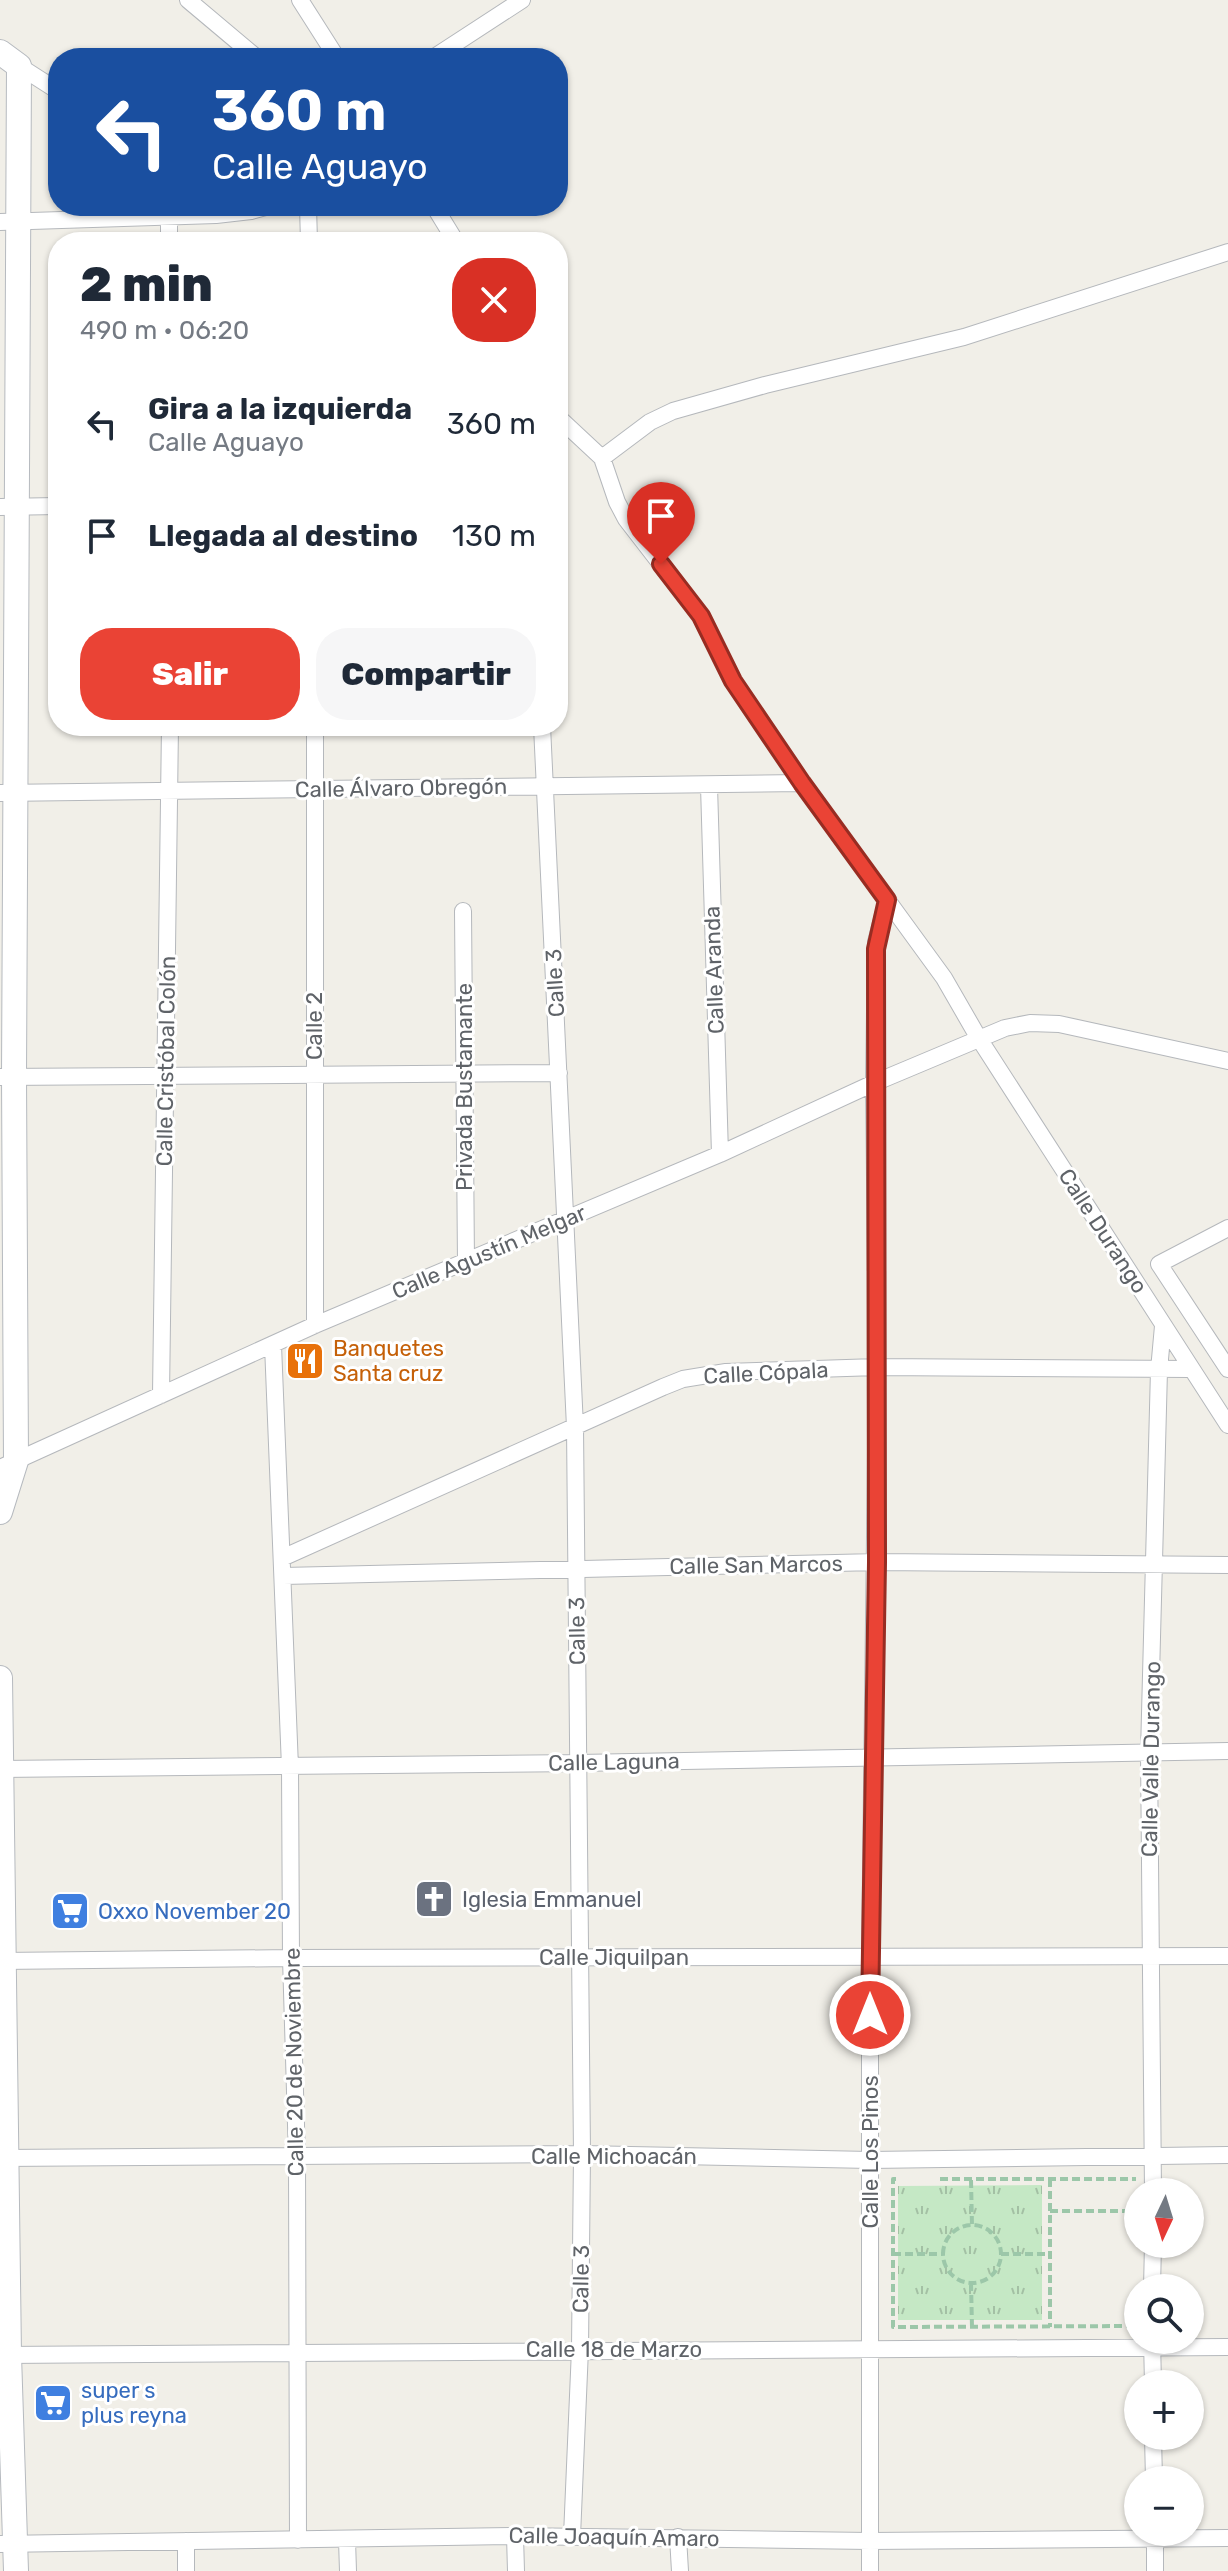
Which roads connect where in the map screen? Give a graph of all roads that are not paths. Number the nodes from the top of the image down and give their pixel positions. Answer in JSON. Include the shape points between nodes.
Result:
{"nodes":[{"id":1,"x":188,"y":0,"type":"edge"},
{"id":2,"x":300,"y":0,"type":"edge"},
{"id":3,"x":485,"y":0,"type":"edge"},
{"id":4,"x":522,"y":0,"type":"edge"},
{"id":5,"x":495,"y":15,"type":"junction"},
{"id":6,"x":245,"y":48,"type":"edge"},
{"id":7,"x":331,"y":48,"type":"edge"},
{"id":8,"x":447,"y":48,"type":"edge"},
{"id":9,"x":10,"y":59,"type":"edge"},
{"id":10,"x":48,"y":84,"type":"edge"},
{"id":11,"x":175,"y":216,"type":"edge"},
{"id":12,"x":169,"y":217,"type":"junction"},
{"id":13,"x":9,"y":221,"type":"edge"},
{"id":14,"x":169,"y":232,"type":"edge"},
{"id":15,"x":1228,"y":252,"type":"edge"},
{"id":16,"x":568,"y":428,"type":"edge"},
{"id":17,"x":602,"y":458,"type":"junction"},
{"id":18,"x":48,"y":506,"type":"edge"},
{"id":19,"x":9,"y":507,"type":"edge"},
{"id":20,"x":170,"y":736,"type":"edge"},
{"id":21,"x":315,"y":736,"type":"edge"},
{"id":22,"x":543,"y":736,"type":"edge"},
{"id":23,"x":802,"y":783,"type":"junction"},
{"id":24,"x":709,"y":786,"type":"junction"},
{"id":25,"x":546,"y":787,"type":"junction"},
{"id":26,"x":315,"y":789,"type":"junction"},
{"id":27,"x":169,"y":791,"type":"junction"},
{"id":28,"x":9,"y":793,"type":"edge"},
{"id":29,"x":887,"y":900,"type":"junction"},
{"id":30,"x":463,"y":911,"type":"dead end"},
{"id":31,"x":978,"y":1037,"type":"junction"},
{"id":32,"x":1228,"y":1061,"type":"edge"},
{"id":33,"x":559,"y":1073,"type":"junction"},
{"id":34,"x":314,"y":1074,"type":"junction"},
{"id":35,"x":463,"y":1074,"type":"junction"},
{"id":36,"x":7,"y":1076,"type":"edge"},
{"id":37,"x":165,"y":1076,"type":"junction"},
{"id":38,"x":874,"y":1083,"type":"junction"},
{"id":39,"x":720,"y":1154,"type":"junction"},
{"id":40,"x":565,"y":1220,"type":"junction"},
{"id":41,"x":1228,"y":1228,"type":"edge"},
{"id":42,"x":466,"y":1262,"type":"junction"},
{"id":43,"x":315,"y":1325,"type":"junction"},
{"id":44,"x":1163,"y":1326,"type":"junction"},
{"id":45,"x":273,"y":1345,"type":"junction"},
{"id":46,"x":877,"y":1367,"type":"junction"},
{"id":47,"x":1191,"y":1369,"type":"junction"},
{"id":48,"x":1228,"y":1369,"type":"edge"},
{"id":49,"x":1159,"y":1370,"type":"junction"},
{"id":50,"x":161,"y":1395,"type":"junction"},
{"id":51,"x":1228,"y":1425,"type":"edge"},
{"id":52,"x":575,"y":1427,"type":"junction"},
{"id":53,"x":8,"y":1464,"type":"edge"},
{"id":54,"x":0,"y":1512,"type":"edge"},
{"id":55,"x":282,"y":1558,"type":"junction"},
{"id":56,"x":877,"y":1562,"type":"junction"},
{"id":57,"x":1155,"y":1564,"type":"junction"},
{"id":58,"x":1228,"y":1565,"type":"edge"},
{"id":59,"x":577,"y":1569,"type":"junction"},
{"id":60,"x":283,"y":1576,"type":"junction"},
{"id":61,"x":0,"y":1678,"type":"edge"},
{"id":62,"x":1228,"y":1751,"type":"edge"},
{"id":63,"x":1149,"y":1752,"type":"junction"},
{"id":64,"x":874,"y":1758,"type":"junction"},
{"id":65,"x":579,"y":1763,"type":"junction"},
{"id":66,"x":290,"y":1767,"type":"junction"},
{"id":67,"x":1,"y":1769,"type":"edge"},
{"id":68,"x":1228,"y":1956,"type":"edge"},
{"id":69,"x":582,"y":1957,"type":"junction"},
{"id":70,"x":870,"y":1957,"type":"junction"},
{"id":71,"x":1151,"y":1957,"type":"junction"},
{"id":72,"x":291,"y":1958,"type":"junction"},
{"id":73,"x":2,"y":1961,"type":"edge"},
{"id":74,"x":582,"y":2154,"type":"junction"},
{"id":75,"x":1228,"y":2155,"type":"edge"},
{"id":76,"x":1153,"y":2157,"type":"junction"},
{"id":77,"x":3,"y":2158,"type":"edge"},
{"id":78,"x":297,"y":2158,"type":"junction"},
{"id":79,"x":870,"y":2160,"type":"junction"},
{"id":80,"x":1153,"y":2178,"type":"edge"},
{"id":81,"x":1124,"y":2344,"type":"edge"},
{"id":82,"x":1204,"y":2346,"type":"edge"},
{"id":83,"x":1228,"y":2347,"type":"edge"},
{"id":84,"x":869,"y":2348,"type":"junction"},
{"id":85,"x":580,"y":2349,"type":"junction"},
{"id":86,"x":298,"y":2351,"type":"junction"},
{"id":87,"x":4,"y":2355,"type":"edge"},
{"id":88,"x":515,"y":2536,"type":"junction"},
{"id":89,"x":572,"y":2536,"type":"junction"},
{"id":90,"x":1124,"y":2536,"type":"edge"},
{"id":91,"x":678,"y":2537,"type":"junction"},
{"id":92,"x":1204,"y":2537,"type":"edge"},
{"id":93,"x":1228,"y":2538,"type":"edge"},
{"id":94,"x":298,"y":2540,"type":"junction"},
{"id":95,"x":347,"y":2540,"type":"junction"},
{"id":96,"x":186,"y":2541,"type":"junction"},
{"id":97,"x":870,"y":2541,"type":"junction"},
{"id":98,"x":8,"y":2544,"type":"edge"},
{"id":99,"x":1155,"y":2546,"type":"edge"},
{"id":100,"x":16,"y":2571,"type":"edge"},
{"id":101,"x":186,"y":2571,"type":"edge"},
{"id":102,"x":348,"y":2571,"type":"edge"},
{"id":103,"x":516,"y":2571,"type":"edge"},
{"id":104,"x":680,"y":2571,"type":"edge"},
{"id":105,"x":870,"y":2571,"type":"edge"},
{"id":106,"x":1155,"y":2571,"type":"edge"}],
"edges":[{"from":1,"to":6,"type":"street"},
{"from":2,"to":7,"type":"street"},
{"from":3,"to":5,"type":"street"},
{"from":4,"to":5,"type":"street"},
{"from":5,"to":8,"type":"street"},
{"from":9,"to":10,"type":"street"},
{"from":9,"to":13,"type":"street"},
{"from":11,"to":12,"type":"street"},
{"from":12,"to":13,"type":"street"},
{"from":12,"to":14,"type":"street"},
{"from":13,"to":19,"type":"street"},
{"from":15,"to":17,"type":"street","via":[[964,337],[673,411]]},
{"from":16,"to":17,"type":"street"},
{"from":17,"to":23,"type":"street","name":"Calle Durango","via":[[626,519],[701,616],[726,671]]},
{"from":18,"to":19,"type":"street"},
{"from":19,"to":28,"type":"street"},
{"from":20,"to":27,"type":"street","name":"Calle Cristóbal Colón"},
{"from":21,"to":26,"type":"street","name":"Calle 2"},
{"from":22,"to":25,"type":"street","name":"Calle 3"},
{"from":23,"to":24,"type":"street","name":"Calle Álvaro Obregón"},
{"from":23,"to":29,"type":"street","name":"Calle Durango"},
{"from":24,"to":25,"type":"street","name":"Calle Álvaro Obregón"},
{"from":24,"to":39,"type":"street","name":"Calle Aranda"},
{"from":25,"to":26,"type":"street","name":"Calle Álvaro Obregón"},
{"from":25,"to":33,"type":"street","name":"Calle 3"},
{"from":26,"to":27,"type":"street","name":"Calle Álvaro Obregón"},
{"from":26,"to":34,"type":"street","name":"Calle 2"},
{"from":27,"to":28,"type":"street","name":"Calle Álvaro Obregón"},
{"from":27,"to":37,"type":"street","name":"Calle Cristóbal Colón"},
{"from":28,"to":36,"type":"street"},
{"from":29,"to":31,"type":"street","name":"Calle Durango","via":[[944,978]]},
{"from":29,"to":38,"type":"street","name":"Calle Los Pinos","via":[[876,942]]},
{"from":30,"to":35,"type":"street","name":"Privada Bustamante"},
{"from":31,"to":32,"type":"street","name":"Calle Agustín Melgar","via":[[1030,1023],[1059,1024]]},
{"from":31,"to":38,"type":"street","name":"Calle Agustín Melgar"},
{"from":31,"to":44,"type":"street","name":"Calle Durango"},
{"from":33,"to":35,"type":"street"},
{"from":33,"to":40,"type":"street","name":"Calle 3"},
{"from":34,"to":35,"type":"street"},
{"from":34,"to":37,"type":"street"},
{"from":34,"to":43,"type":"street","name":"Calle 2"},
{"from":35,"to":42,"type":"street","name":"Privada Bustamante"},
{"from":36,"to":37,"type":"street"},
{"from":36,"to":53,"type":"street"},
{"from":37,"to":50,"type":"street","name":"Calle Cristóbal Colón"},
{"from":38,"to":39,"type":"street","name":"Calle Agustín Melgar"},
{"from":38,"to":46,"type":"street","name":"Calle Los Pinos"},
{"from":39,"to":40,"type":"street","name":"Calle Agustín Melgar"},
{"from":40,"to":42,"type":"street","name":"Calle Agustín Melgar"},
{"from":40,"to":52,"type":"street","name":"Calle 3"},
{"from":41,"to":48,"type":"street","via":[[1159,1264]]},
{"from":42,"to":43,"type":"street","name":"Calle Agustín Melgar"},
{"from":43,"to":45,"type":"street","name":"Calle Agustín Melgar"},
{"from":44,"to":47,"type":"street","name":"Calle Durango"},
{"from":44,"to":49,"type":"street","name":"Calle Valle Durango"},
{"from":45,"to":50,"type":"street","name":"Calle Agustín Melgar"},
{"from":45,"to":55,"type":"street","name":"Calle 20 de Noviembre"},
{"from":46,"to":49,"type":"street","name":"Calle Cópala"},
{"from":46,"to":52,"type":"street","name":"Calle Cópala","via":[[702,1375]]},
{"from":46,"to":56,"type":"street","name":"Calle Los Pinos"},
{"from":47,"to":49,"type":"street","name":"Calle Cópala"},
{"from":47,"to":51,"type":"street","name":"Calle Durango"},
{"from":49,"to":57,"type":"street","name":"Calle Valle Durango"},
{"from":50,"to":53,"type":"street","name":"Calle Agustín Melgar"},
{"from":52,"to":55,"type":"street","name":"Calle Cópala"},
{"from":52,"to":59,"type":"street","name":"Calle 3"},
{"from":53,"to":54,"type":"street"},
{"from":55,"to":60,"type":"street","name":"Calle 20 de Noviembre"},
{"from":56,"to":57,"type":"street","name":"Calle San Marcos"},
{"from":56,"to":59,"type":"street","name":"Calle San Marcos"},
{"from":56,"to":64,"type":"street","name":"Calle Los Pinos"},
{"from":57,"to":58,"type":"street","name":"Calle San Marcos"},
{"from":57,"to":63,"type":"street","name":"Calle Valle Durango"},
{"from":59,"to":60,"type":"street","name":"Calle San Marcos"},
{"from":59,"to":65,"type":"street","name":"Calle 3"},
{"from":60,"to":66,"type":"street","name":"Calle 20 de Noviembre"},
{"from":61,"to":67,"type":"street"},
{"from":62,"to":63,"type":"street","name":"Calle Laguna"},
{"from":63,"to":64,"type":"street","name":"Calle Laguna"},
{"from":63,"to":71,"type":"street","name":"Calle Valle Durango"},
{"from":64,"to":65,"type":"street","name":"Calle Laguna"},
{"from":64,"to":70,"type":"street","name":"Calle Los Pinos"},
{"from":65,"to":66,"type":"street","name":"Calle Laguna"},
{"from":65,"to":69,"type":"street","name":"Calle 3"},
{"from":66,"to":67,"type":"street","name":"Calle Laguna"},
{"from":66,"to":72,"type":"street","name":"Calle 20 de Noviembre"},
{"from":67,"to":73,"type":"street"},
{"from":68,"to":71,"type":"street","name":"Calle Jiquilpan"},
{"from":69,"to":70,"type":"street","name":"Calle Jiquilpan"},
{"from":69,"to":72,"type":"street","name":"Calle Jiquilpan"},
{"from":69,"to":74,"type":"street","name":"Calle 3"},
{"from":70,"to":71,"type":"street","name":"Calle Jiquilpan"},
{"from":70,"to":79,"type":"street","name":"Calle Los Pinos"},
{"from":71,"to":76,"type":"street","name":"Calle Valle Durango"},
{"from":72,"to":73,"type":"street","name":"Calle Jiquilpan"},
{"from":72,"to":78,"type":"street","name":"Calle 20 de Noviembre"},
{"from":73,"to":77,"type":"street"},
{"from":74,"to":78,"type":"street","name":"Calle Michoacán"},
{"from":74,"to":79,"type":"street","name":"Calle Michoacán"},
{"from":74,"to":85,"type":"street","name":"Calle 3"},
{"from":75,"to":76,"type":"street","name":"Calle Michoacán"},
{"from":76,"to":79,"type":"street","name":"Calle Michoacán"},
{"from":76,"to":80,"type":"street","name":"Calle Valle Durango"},
{"from":77,"to":78,"type":"street","name":"Calle Michoacán"},
{"from":77,"to":87,"type":"street"},
{"from":78,"to":86,"type":"street","name":"Calle 20 de Noviembre"},
{"from":79,"to":84,"type":"street","name":"Calle Los Pinos"},
{"from":81,"to":84,"type":"street","name":"Calle 18 de Marzo"},
{"from":82,"to":83,"type":"street","name":"Calle 18 de Marzo"},
{"from":84,"to":85,"type":"street","name":"Calle 18 de Marzo"},
{"from":84,"to":97,"type":"street","name":"Calle Los Pinos"},
{"from":85,"to":86,"type":"street","name":"Calle 18 de Marzo"},
{"from":85,"to":89,"type":"street","name":"Calle 3"},
{"from":86,"to":87,"type":"street","name":"Calle 18 de Marzo"},
{"from":86,"to":94,"type":"street","name":"Calle 20 de Noviembre"},
{"from":87,"to":98,"type":"street"},
{"from":88,"to":89,"type":"street","name":"Calle Joaquín Amaro"},
{"from":88,"to":95,"type":"street","name":"Calle Joaquín Amaro"},
{"from":88,"to":103,"type":"street"},
{"from":89,"to":91,"type":"street","name":"Calle Joaquín Amaro"},
{"from":90,"to":97,"type":"street","name":"Calle Joaquín Amaro"},
{"from":91,"to":97,"type":"street","name":"Calle Joaquín Amaro"},
{"from":91,"to":104,"type":"street"},
{"from":92,"to":93,"type":"street","name":"Calle Joaquín Amaro"},
{"from":94,"to":95,"type":"street","name":"Calle Joaquín Amaro"},
{"from":94,"to":96,"type":"street","name":"Calle Joaquín Amaro"},
{"from":95,"to":102,"type":"street"},
{"from":96,"to":98,"type":"street","name":"Calle Joaquín Amaro"},
{"from":96,"to":101,"type":"street"},
{"from":97,"to":105,"type":"street","name":"Calle Los Pinos"},
{"from":98,"to":100,"type":"street"},
{"from":99,"to":106,"type":"street"}]}
